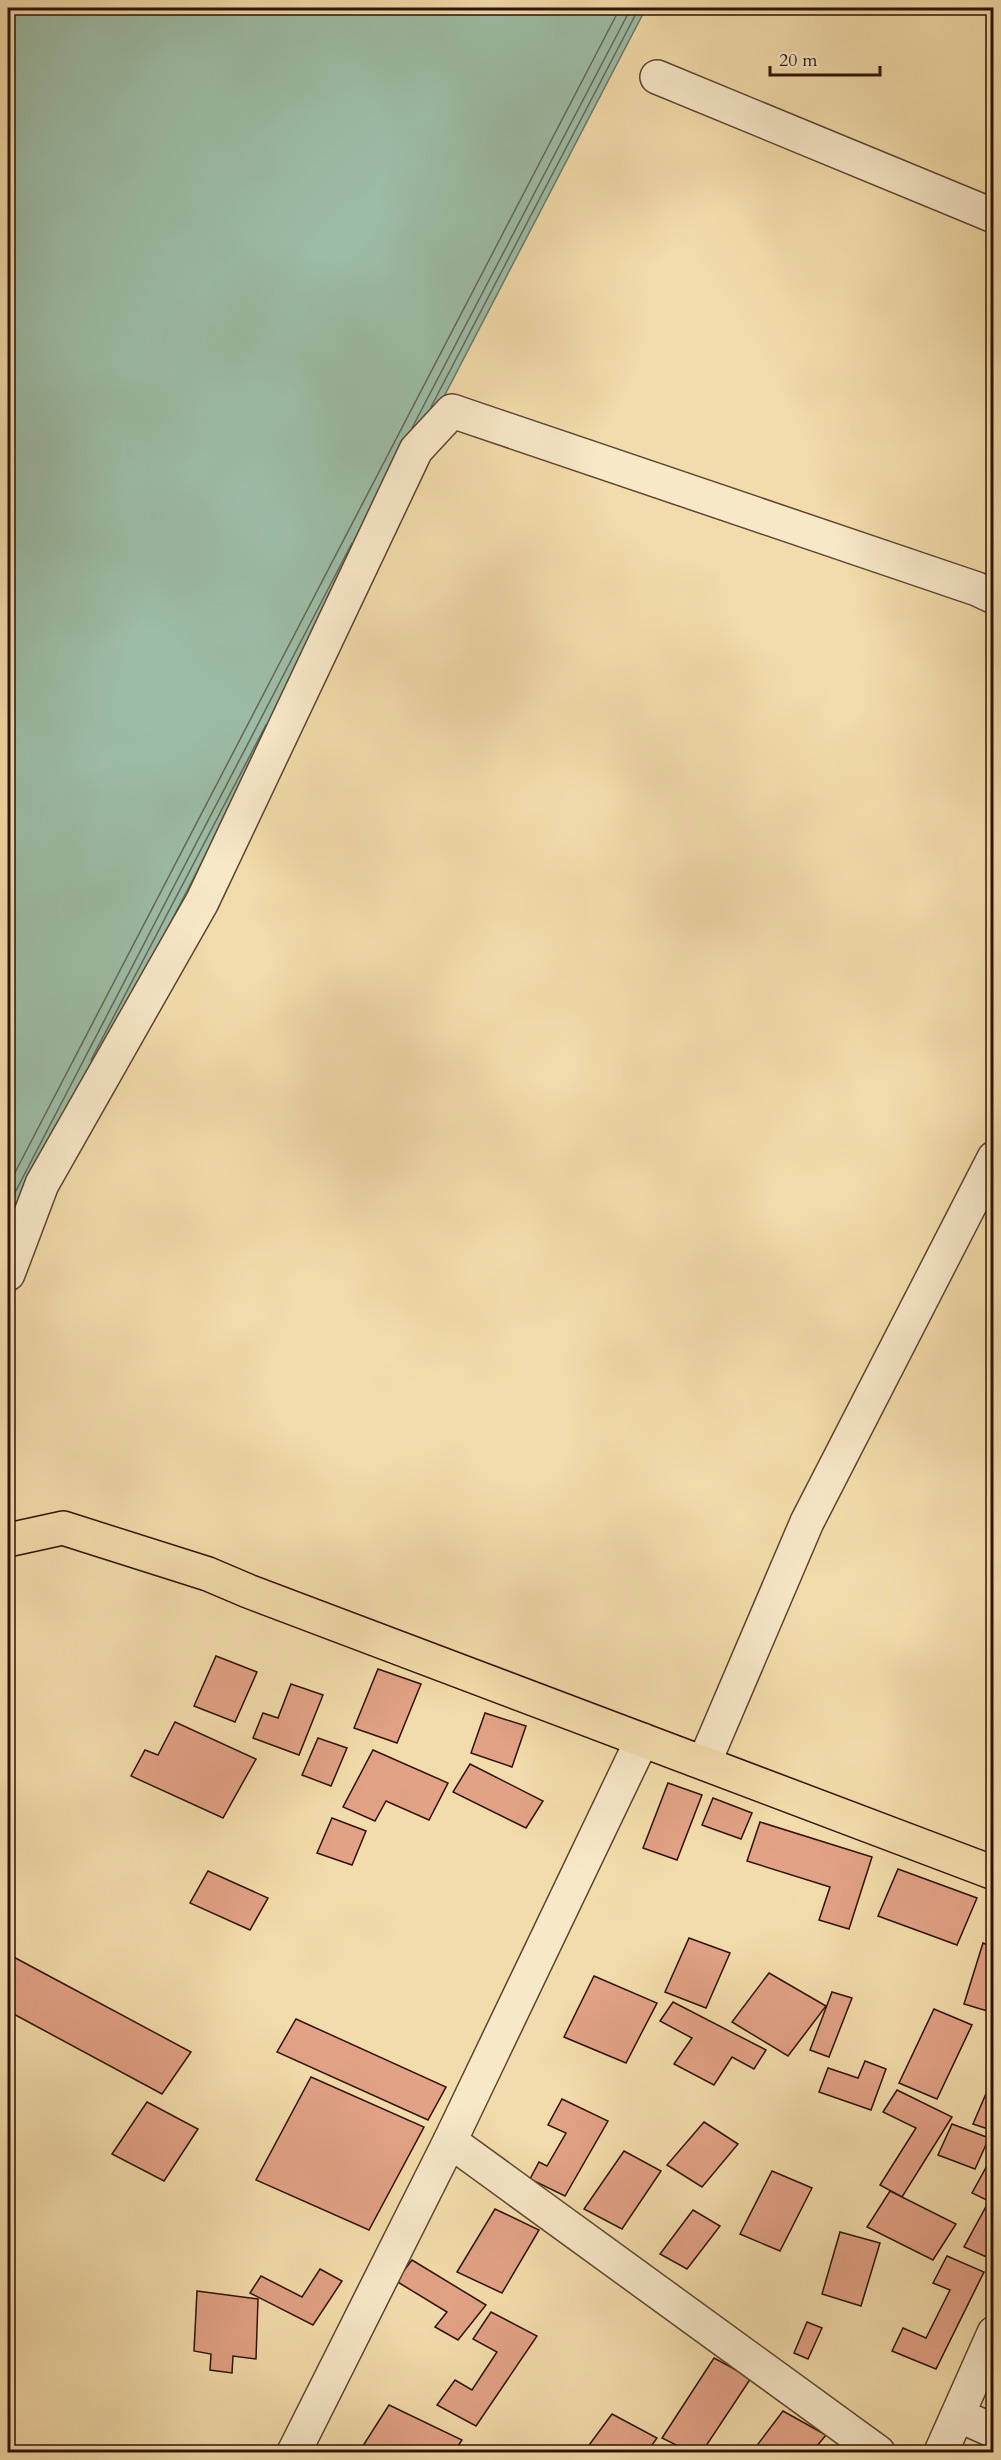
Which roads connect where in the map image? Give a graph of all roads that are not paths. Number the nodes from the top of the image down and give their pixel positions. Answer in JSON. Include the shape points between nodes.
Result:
{"nodes":[{"id":1,"x":657,"y":77,"type":"dead end"},
{"id":2,"x":993,"y":216,"type":"edge"},
{"id":3,"x":993,"y":597,"type":"edge"},
{"id":4,"x":993,"y":1158,"type":"edge"},
{"id":5,"x":8,"y":1274,"type":"edge"},
{"id":6,"x":8,"y":1540,"type":"edge"},
{"id":7,"x":642,"y":1740,"type":"junction"},
{"id":8,"x":704,"y":1763,"type":"junction"},
{"id":9,"x":993,"y":1873,"type":"edge"},
{"id":10,"x":450,"y":2140,"type":"junction"},
{"id":11,"x":993,"y":2332,"type":"edge"},
{"id":12,"x":958,"y":2415,"type":"junction"},
{"id":13,"x":993,"y":2431,"type":"edge"},
{"id":14,"x":294,"y":2452,"type":"edge"},
{"id":15,"x":878,"y":2452,"type":"edge"},
{"id":16,"x":941,"y":2452,"type":"edge"}],
"edges":[{"from":1,"to":2,"type":"street"},
{"from":3,"to":5,"type":"street","via":[[452,411],[416,450],[202,902],[42,1184]]},
{"from":4,"to":8,"type":"street","via":[[807,1522]]},
{"from":6,"to":7,"type":"main road","via":[[63,1528],[74,1531],[208,1574]]},
{"from":7,"to":8,"type":"main road"},
{"from":7,"to":10,"type":"street"},
{"from":8,"to":9,"type":"main road"},
{"from":10,"to":14,"type":"street"},
{"from":10,"to":15,"type":"street"},
{"from":11,"to":12,"type":"street"},
{"from":12,"to":13,"type":"street"},
{"from":12,"to":16,"type":"street"}]}
